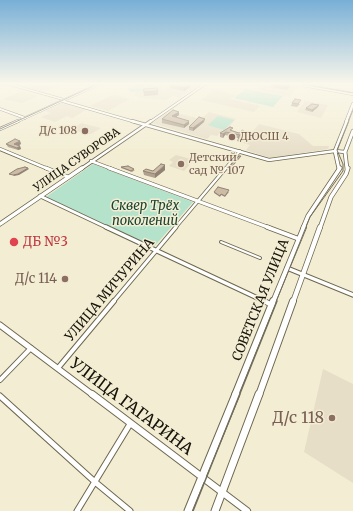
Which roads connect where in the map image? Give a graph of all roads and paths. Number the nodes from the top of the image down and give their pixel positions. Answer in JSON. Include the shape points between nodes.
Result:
{"nodes":[{"id":1,"x":43,"y":108,"type":"edge"},
{"id":2,"x":91,"y":108,"type":"edge"},
{"id":3,"x":169,"y":108,"type":"edge"},
{"id":4,"x":352,"y":108,"type":"edge"},
{"id":5,"x":0,"y":109,"type":"edge"},
{"id":6,"x":24,"y":117,"type":"junction"},
{"id":7,"x":145,"y":124,"type":"junction"},
{"id":8,"x":0,"y":128,"type":"edge"},
{"id":9,"x":353,"y":131,"type":"edge"},
{"id":10,"x":351,"y":141,"type":"edge"},
{"id":11,"x":0,"y":149,"type":"edge"},
{"id":12,"x":240,"y":151,"type":"junction"},
{"id":13,"x":335,"y":151,"type":"junction"},
{"id":14,"x":345,"y":152,"type":"junction"},
{"id":15,"x":91,"y":161,"type":"junction"},
{"id":16,"x":68,"y":177,"type":"junction"},
{"id":17,"x":40,"y":196,"type":"junction"},
{"id":18,"x":198,"y":201,"type":"junction"},
{"id":19,"x":0,"y":224,"type":"edge"},
{"id":20,"x":299,"y":239,"type":"junction"},
{"id":21,"x":221,"y":242,"type":"dead end"},
{"id":22,"x":157,"y":251,"type":"junction"},
{"id":23,"x":260,"y":258,"type":"dead end"},
{"id":24,"x":287,"y":268,"type":"junction"},
{"id":25,"x":303,"y":274,"type":"junction"},
{"id":26,"x":353,"y":295,"type":"edge"},
{"id":27,"x":272,"y":305,"type":"junction"},
{"id":28,"x":0,"y":324,"type":"edge"},
{"id":29,"x":31,"y":348,"type":"junction"},
{"id":30,"x":58,"y":368,"type":"junction"},
{"id":31,"x":0,"y":380,"type":"edge"},
{"id":32,"x":0,"y":396,"type":"edge"},
{"id":33,"x":131,"y":422,"type":"junction"},
{"id":34,"x":202,"y":477,"type":"junction"},
{"id":35,"x":95,"y":482,"type":"junction"},
{"id":36,"x":222,"y":492,"type":"junction"},
{"id":37,"x":77,"y":511,"type":"edge"},
{"id":38,"x":130,"y":511,"type":"edge"},
{"id":39,"x":188,"y":511,"type":"edge"},
{"id":40,"x":215,"y":511,"type":"edge"},
{"id":41,"x":246,"y":511,"type":"edge"}],
"edges":[{"from":1,"to":6,"type":"main road"},
{"from":2,"to":7,"type":"street"},
{"from":3,"to":7,"type":"main road","name":"УЛИЦА СУВОРОВА"},
{"from":4,"to":13,"type":"main road"},
{"from":5,"to":6,"type":"street"},
{"from":6,"to":8,"type":"main road"},
{"from":7,"to":12,"type":"street"},
{"from":7,"to":15,"type":"main road","name":"УЛИЦА СУВОРОВА"},
{"from":9,"to":10,"type":"main road"},
{"from":10,"to":14,"type":"main road"},
{"from":11,"to":16,"type":"street"},
{"from":12,"to":13,"type":"street","via":[[272,160]]},
{"from":12,"to":18,"type":"street","name":"УЛИЦА МИЧУРИНА"},
{"from":13,"to":14,"type":"street"},
{"from":13,"to":20,"type":"main road","name":"СОВЕТСКАЯ УЛИЦА","via":[[339,171],[310,214]]},
{"from":14,"to":25,"type":"main road","via":[[348,166],[346,174],[331,197]]},
{"from":15,"to":16,"type":"main road","name":"УЛИЦА СУВОРОВА"},
{"from":15,"to":18,"type":"street"},
{"from":16,"to":17,"type":"main road","name":"УЛИЦА СУВОРОВА"},
{"from":17,"to":19,"type":"main road","name":"УЛИЦА СУВОРОВА"},
{"from":17,"to":22,"type":"street"},
{"from":18,"to":20,"type":"street"},
{"from":18,"to":22,"type":"street","name":"УЛИЦА МИЧУРИНА"},
{"from":20,"to":24,"type":"main road","name":"СОВЕТСКАЯ УЛИЦА"},
{"from":21,"to":23,"type":"street"},
{"from":22,"to":27,"type":"street"},
{"from":22,"to":30,"type":"street","name":"УЛИЦА МИЧУРИНА"},
{"from":24,"to":25,"type":"street"},
{"from":24,"to":27,"type":"main road","name":"СОВЕТСКАЯ УЛИЦА"},
{"from":25,"to":26,"type":"street"},
{"from":25,"to":36,"type":"main road"},
{"from":27,"to":34,"type":"main road","name":"СОВЕТСКАЯ УЛИЦА"},
{"from":28,"to":29,"type":"main road","name":"УЛИЦА ГАГАРИНА"},
{"from":29,"to":30,"type":"main road","name":"УЛИЦА ГАГАРИНА"},
{"from":29,"to":31,"type":"street"},
{"from":30,"to":33,"type":"main road","name":"УЛИЦА ГАГАРИНА"},
{"from":32,"to":35,"type":"street"},
{"from":33,"to":34,"type":"main road","name":"УЛИЦА ГАГАРИНА"},
{"from":33,"to":35,"type":"street"},
{"from":34,"to":36,"type":"main road","name":"УЛИЦА ГАГАРИНА"},
{"from":34,"to":39,"type":"main road","name":"СОВЕТСКАЯ УЛИЦА"},
{"from":35,"to":37,"type":"street"},
{"from":35,"to":38,"type":"street"},
{"from":36,"to":40,"type":"main road"},
{"from":36,"to":41,"type":"main road","name":"УЛИЦА ГАГАРИНА"}]}
